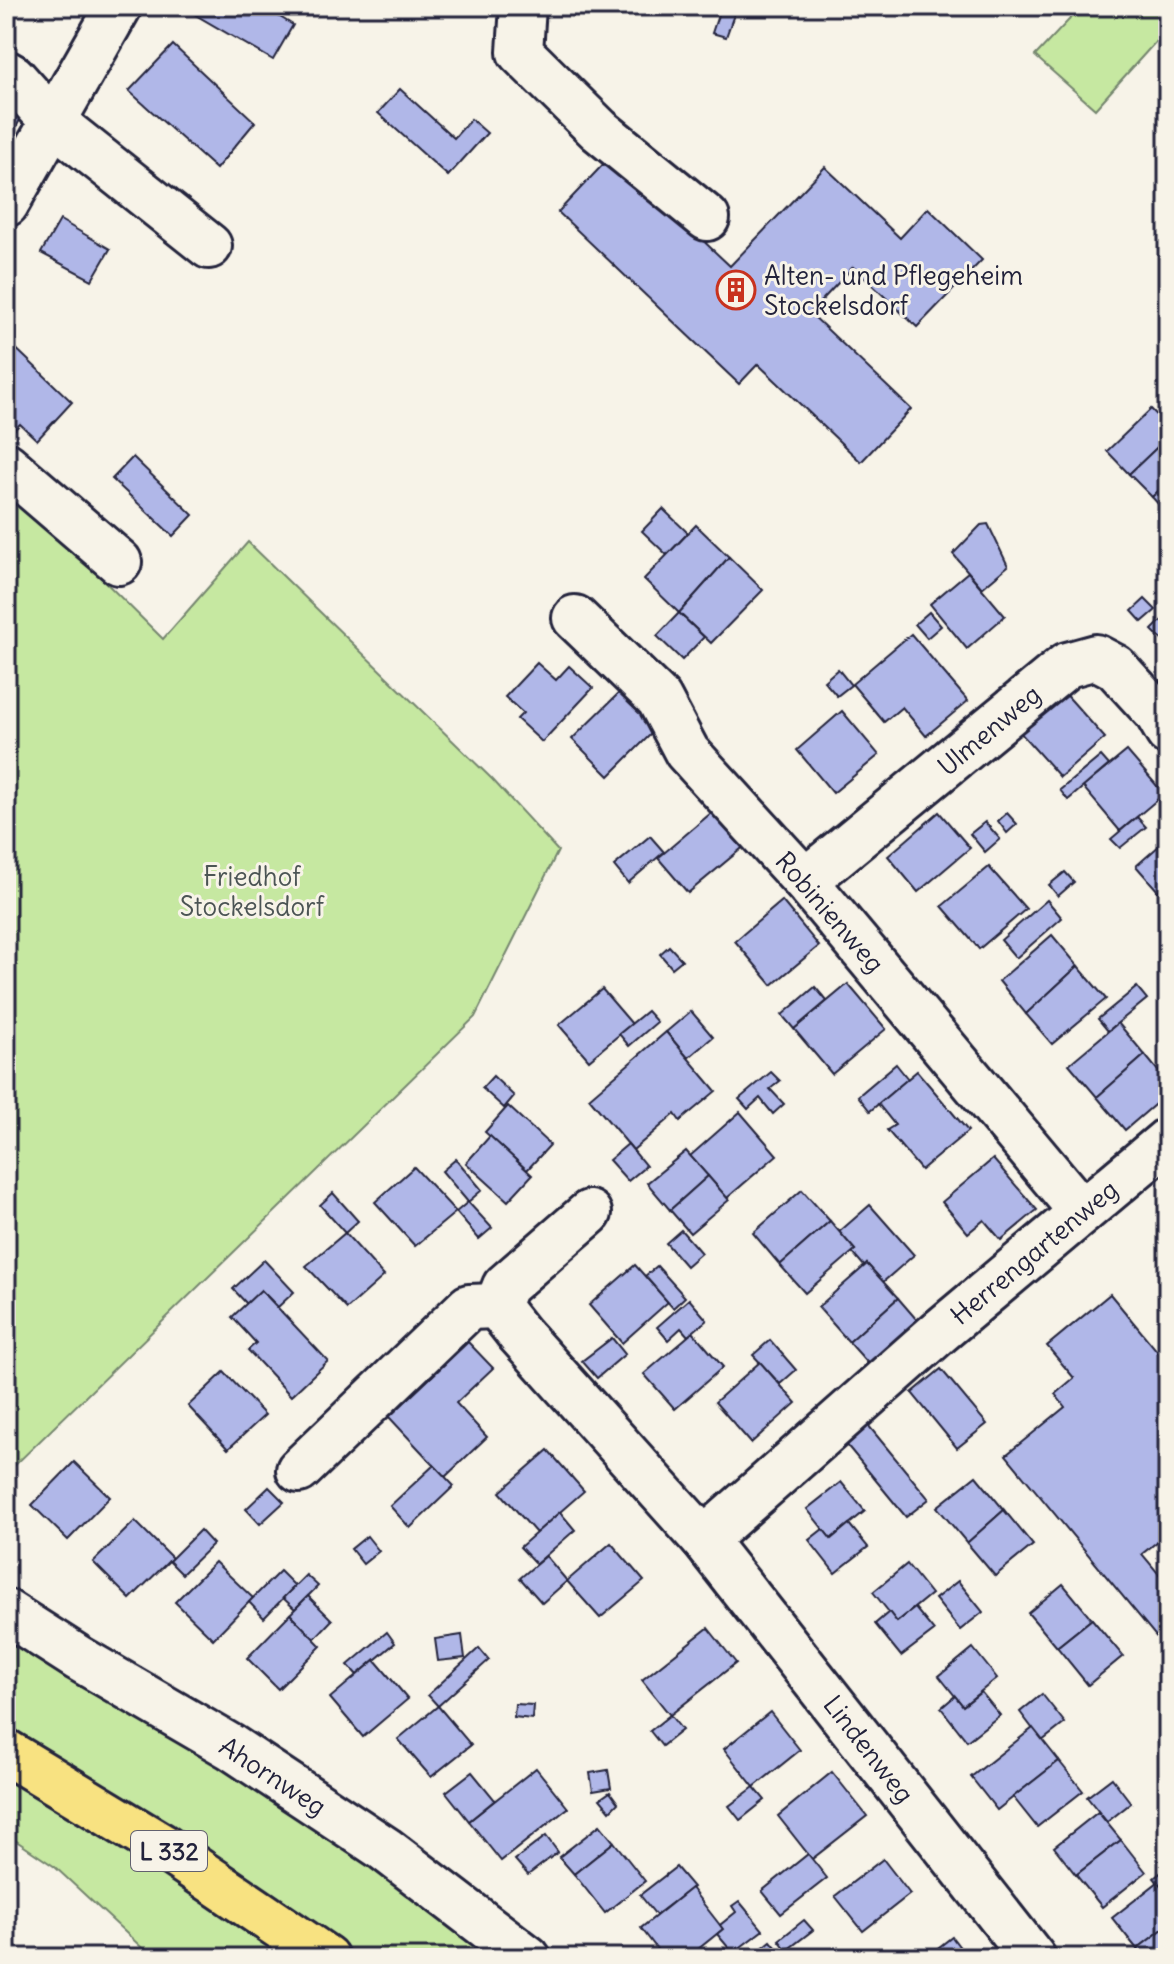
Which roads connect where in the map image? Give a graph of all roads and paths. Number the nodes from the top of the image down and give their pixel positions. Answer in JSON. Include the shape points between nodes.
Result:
{"nodes":[{"id":1,"x":119,"y":6,"type":"edge"},
{"id":2,"x":523,"y":6,"type":"edge"},
{"id":3,"x":6,"y":73,"type":"edge"},
{"id":4,"x":52,"y":121,"type":"junction"},
{"id":5,"x":6,"y":204,"type":"edge"},
{"id":6,"x":707,"y":218,"type":"dead end"},
{"id":7,"x":209,"y":246,"type":"dead end"},
{"id":8,"x":6,"y":465,"type":"edge"},
{"id":9,"x":119,"y":562,"type":"dead end"},
{"id":10,"x":575,"y":618,"type":"dead end"},
{"id":11,"x":1168,"y":732,"type":"edge"},
{"id":12,"x":805,"y":881,"type":"junction"},
{"id":13,"x":1168,"y":1140,"type":"edge"},
{"id":14,"x":1082,"y":1212,"type":"junction"},
{"id":15,"x":589,"y":1213,"type":"dead end"},
{"id":16,"x":497,"y":1306,"type":"junction"},
{"id":17,"x":299,"y":1470,"type":"dead end"},
{"id":18,"x":704,"y":1540,"type":"junction"},
{"id":19,"x":6,"y":1612,"type":"edge"},
{"id":20,"x":6,"y":1752,"type":"edge"},
{"id":21,"x":326,"y":1958,"type":"edge"},
{"id":22,"x":528,"y":1958,"type":"edge"},
{"id":23,"x":1033,"y":1958,"type":"edge"}],
"edges":[{"from":1,"to":4,"type":"street"},
{"from":2,"to":6,"type":"street","via":[[520,52],[599,130]]},
{"from":3,"to":4,"type":"street"},
{"from":4,"to":5,"type":"street"},
{"from":4,"to":7,"type":"street"},
{"from":8,"to":9,"type":"street"},
{"from":10,"to":12,"type":"street","name":"Robinienweg","via":[[659,699],[687,752]]},
{"from":11,"to":12,"type":"street","name":"Ulmenweg","via":[[1115,667],[1096,657],[1067,665]]},
{"from":12,"to":14,"type":"street","name":"Robinienweg"},
{"from":13,"to":14,"type":"street","name":"Herrengartenweg"},
{"from":14,"to":18,"type":"street","name":"Herrengartenweg"},
{"from":15,"to":16,"type":"street","via":[[505,1286]]},
{"from":16,"to":17,"type":"street","via":[[469,1307]]},
{"from":16,"to":18,"type":"street","name":"Lindenweg"},
{"from":18,"to":23,"type":"street","name":"Lindenweg"},
{"from":19,"to":22,"type":"street","name":"Ahornweg","via":[[231,1747],[372,1840]]},
{"from":20,"to":21,"type":"main road","number":"L 332","via":[[160,1845]]}]}
